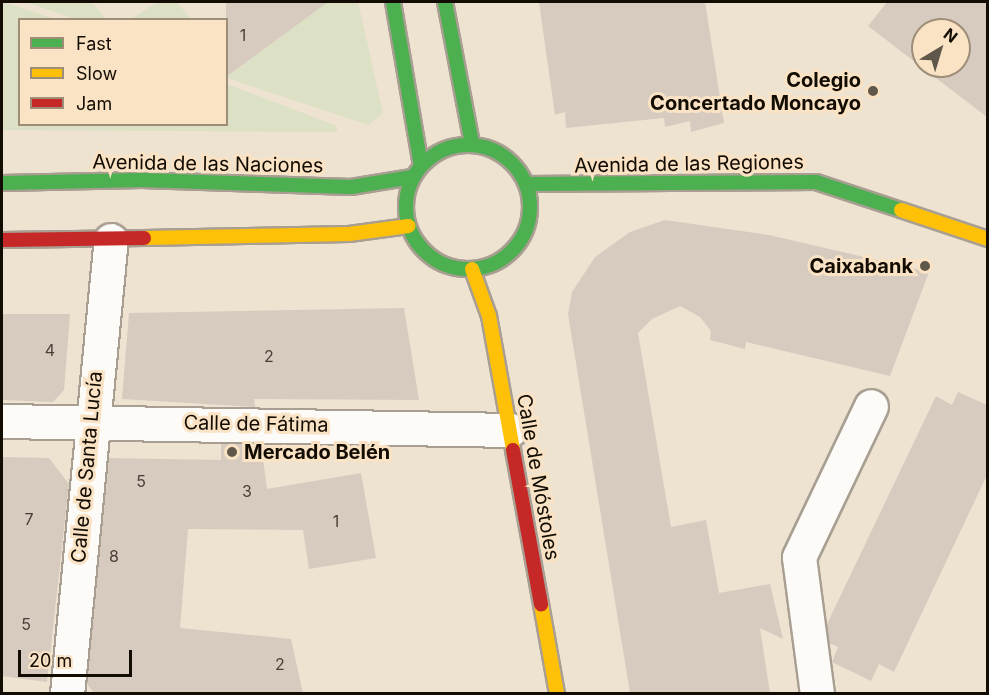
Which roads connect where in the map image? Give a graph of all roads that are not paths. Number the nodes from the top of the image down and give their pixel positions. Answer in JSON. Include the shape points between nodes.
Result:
{"nodes":[{"id":1,"x":393,"y":2,"type":"edge"},
{"id":2,"x":445,"y":2,"type":"edge"},
{"id":3,"x":472,"y":144,"type":"junction"},
{"id":4,"x":421,"y":165,"type":"junction"},
{"id":5,"x":412,"y":177,"type":"junction"},
{"id":6,"x":2,"y":183,"type":"edge"},
{"id":7,"x":526,"y":184,"type":"junction"},
{"id":8,"x":408,"y":226,"type":"junction"},
{"id":9,"x":987,"y":239,"type":"edge"},
{"id":10,"x":2,"y":240,"type":"edge"},
{"id":11,"x":111,"y":240,"type":"junction"},
{"id":12,"x":472,"y":269,"type":"junction"},
{"id":13,"x":871,"y":406,"type":"dead end"},
{"id":14,"x":90,"y":420,"type":"junction"},
{"id":15,"x":2,"y":421,"type":"edge"},
{"id":16,"x":510,"y":430,"type":"junction"},
{"id":17,"x":66,"y":693,"type":"edge"},
{"id":18,"x":557,"y":693,"type":"edge"},
{"id":19,"x":817,"y":693,"type":"edge"}],
"edges":[{"from":1,"to":4,"type":"main road"},
{"from":2,"to":3,"type":"main road"},
{"from":3,"to":4,"type":"main road","via":[[453,145]]},
{"from":3,"to":7,"type":"main road","via":[[495,150],[514,164]]},
{"from":4,"to":5,"type":"main road"},
{"from":5,"to":6,"type":"main road","name":"Avenida de las Naciones","via":[[351,187],[142,180]]},
{"from":5,"to":8,"type":"main road","via":[[405,210]]},
{"from":7,"to":9,"type":"main road","name":"Avenida de las Regiones","via":[[816,182]]},
{"from":7,"to":12,"type":"main road","via":[[531,207],[526,230],[504,257]]},
{"from":8,"to":11,"type":"main road","via":[[349,234]]},
{"from":8,"to":12,"type":"main road","via":[[433,259]]},
{"from":10,"to":11,"type":"main road"},
{"from":11,"to":14,"type":"street","name":"Calle de Santa Lucía"},
{"from":12,"to":16,"type":"main road","name":"Calle de Móstoles","via":[[489,316]]},
{"from":13,"to":19,"type":"street","via":[[799,557]]},
{"from":14,"to":15,"type":"street","name":"Calle de Fátima"},
{"from":14,"to":16,"type":"street","name":"Calle de Fátima"},
{"from":14,"to":17,"type":"street","name":"Calle de Santa Lucía"},
{"from":16,"to":18,"type":"main road","name":"Calle de Móstoles"}]}
